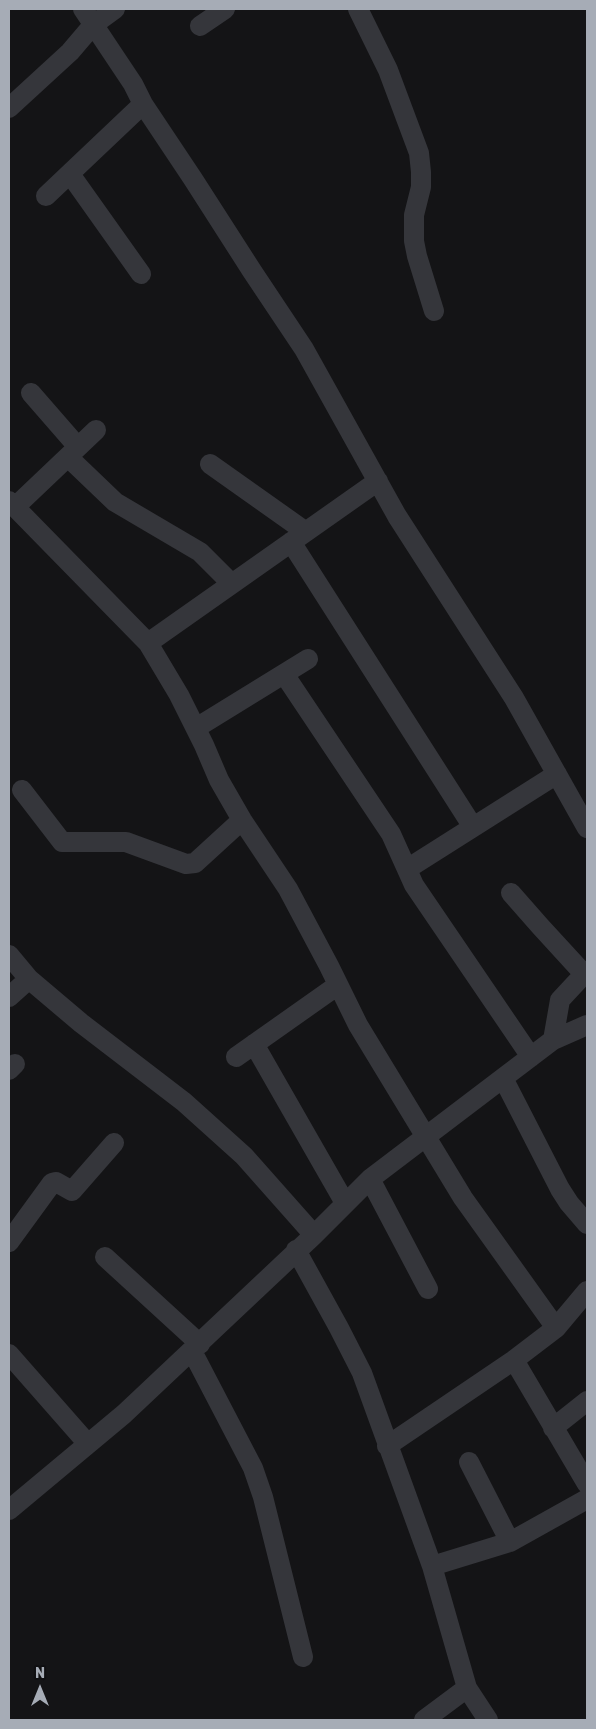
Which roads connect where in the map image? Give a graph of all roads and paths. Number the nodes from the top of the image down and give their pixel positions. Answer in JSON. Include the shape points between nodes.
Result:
{"nodes":[{"id":1,"x":115,"y":9,"type":"edge"},
{"id":2,"x":225,"y":9,"type":"edge"},
{"id":3,"x":358,"y":9,"type":"edge"},
{"id":4,"x":88,"y":17,"type":"edge"},
{"id":5,"x":200,"y":26,"type":"dead end"},
{"id":6,"x":143,"y":104,"type":"junction"},
{"id":7,"x":9,"y":108,"type":"edge"},
{"id":8,"x":70,"y":174,"type":"junction"},
{"id":9,"x":46,"y":196,"type":"dead end"},
{"id":10,"x":141,"y":274,"type":"dead end"},
{"id":11,"x":434,"y":311,"type":"dead end"},
{"id":12,"x":31,"y":393,"type":"dead end"},
{"id":13,"x":96,"y":430,"type":"dead end"},
{"id":14,"x":73,"y":452,"type":"junction"},
{"id":15,"x":210,"y":464,"type":"dead end"},
{"id":16,"x":378,"y":481,"type":"junction"},
{"id":17,"x":12,"y":504,"type":"edge"},
{"id":18,"x":299,"y":537,"type":"junction"},
{"id":19,"x":232,"y":584,"type":"junction"},
{"id":20,"x":148,"y":643,"type":"junction"},
{"id":21,"x":308,"y":659,"type":"dead end"},
{"id":22,"x":284,"y":674,"type":"junction"},
{"id":23,"x":196,"y":728,"type":"junction"},
{"id":24,"x":556,"y":774,"type":"junction"},
{"id":25,"x":22,"y":790,"type":"dead end"},
{"id":26,"x":242,"y":820,"type":"junction"},
{"id":27,"x":473,"y":827,"type":"junction"},
{"id":28,"x":587,"y":828,"type":"edge"},
{"id":29,"x":407,"y":869,"type":"junction"},
{"id":30,"x":511,"y":893,"type":"dead end"},
{"id":31,"x":9,"y":955,"type":"edge"},
{"id":32,"x":586,"y":972,"type":"edge"},
{"id":33,"x":29,"y":979,"type":"junction"},
{"id":34,"x":338,"y":985,"type":"junction"},
{"id":35,"x":9,"y":997,"type":"edge"},
{"id":36,"x":586,"y":1029,"type":"edge"},
{"id":37,"x":554,"y":1040,"type":"junction"},
{"id":38,"x":254,"y":1044,"type":"junction"},
{"id":39,"x":236,"y":1057,"type":"dead end"},
{"id":40,"x":531,"y":1058,"type":"junction"},
{"id":41,"x":503,"y":1078,"type":"junction"},
{"id":42,"x":426,"y":1136,"type":"junction"},
{"id":43,"x":114,"y":1144,"type":"dead end"},
{"id":44,"x":370,"y":1179,"type":"junction"},
{"id":45,"x":345,"y":1204,"type":"junction"},
{"id":46,"x":587,"y":1224,"type":"edge"},
{"id":47,"x":314,"y":1235,"type":"junction"},
{"id":48,"x":9,"y":1242,"type":"edge"},
{"id":49,"x":296,"y":1250,"type":"junction"},
{"id":50,"x":106,"y":1257,"type":"dead end"},
{"id":51,"x":428,"y":1289,"type":"dead end"},
{"id":52,"x":587,"y":1291,"type":"edge"},
{"id":53,"x":556,"y":1328,"type":"junction"},
{"id":54,"x":196,"y":1347,"type":"junction"},
{"id":55,"x":9,"y":1354,"type":"edge"},
{"id":56,"x":514,"y":1360,"type":"junction"},
{"id":57,"x":587,"y":1401,"type":"edge"},
{"id":58,"x":553,"y":1428,"type":"junction"},
{"id":59,"x":88,"y":1444,"type":"junction"},
{"id":60,"x":387,"y":1446,"type":"junction"},
{"id":61,"x":469,"y":1462,"type":"dead end"},
{"id":62,"x":587,"y":1484,"type":"edge"},
{"id":63,"x":587,"y":1499,"type":"edge"},
{"id":64,"x":9,"y":1510,"type":"edge"},
{"id":65,"x":510,"y":1542,"type":"junction"},
{"id":66,"x":432,"y":1566,"type":"junction"},
{"id":67,"x":303,"y":1657,"type":"dead end"},
{"id":68,"x":467,"y":1688,"type":"junction"},
{"id":69,"x":424,"y":1720,"type":"edge"},
{"id":70,"x":488,"y":1720,"type":"edge"}],
"edges":[{"from":1,"to":4,"type":"street"},
{"from":2,"to":5,"type":"street"},
{"from":3,"to":11,"type":"street","via":[[388,70],[419,153],[421,180],[414,215],[414,241]]},
{"from":4,"to":6,"type":"street"},
{"from":4,"to":7,"type":"street","via":[[70,52]]},
{"from":6,"to":8,"type":"street"},
{"from":6,"to":16,"type":"street","via":[[304,349]]},
{"from":8,"to":9,"type":"street"},
{"from":8,"to":10,"type":"street"},
{"from":12,"to":14,"type":"street"},
{"from":13,"to":14,"type":"street"},
{"from":14,"to":17,"type":"street"},
{"from":14,"to":19,"type":"street","via":[[115,502],[200,552]]},
{"from":15,"to":18,"type":"street"},
{"from":16,"to":18,"type":"street"},
{"from":16,"to":24,"type":"street","via":[[514,698]]},
{"from":17,"to":20,"type":"street"},
{"from":18,"to":19,"type":"street"},
{"from":18,"to":27,"type":"street"},
{"from":19,"to":20,"type":"street"},
{"from":20,"to":23,"type":"street"},
{"from":21,"to":22,"type":"street"},
{"from":22,"to":23,"type":"street"},
{"from":22,"to":29,"type":"street","via":[[391,834]]},
{"from":23,"to":26,"type":"street","via":[[219,780]]},
{"from":24,"to":27,"type":"street"},
{"from":24,"to":28,"type":"street"},
{"from":25,"to":26,"type":"street","via":[[62,842],[126,842],[186,864],[195,863]]},
{"from":26,"to":34,"type":"street","via":[[288,889]]},
{"from":27,"to":29,"type":"street"},
{"from":29,"to":40,"type":"street","via":[[414,885]]},
{"from":30,"to":32,"type":"street"},
{"from":31,"to":33,"type":"street"},
{"from":32,"to":37,"type":"street","via":[[560,1000]]},
{"from":33,"to":35,"type":"street"},
{"from":33,"to":47,"type":"street","via":[[198,1114],[244,1156]]},
{"from":34,"to":38,"type":"street"},
{"from":34,"to":42,"type":"street","via":[[358,1025]]},
{"from":36,"to":37,"type":"street"},
{"from":37,"to":40,"type":"street"},
{"from":38,"to":39,"type":"street"},
{"from":38,"to":45,"type":"street"},
{"from":40,"to":41,"type":"street"},
{"from":41,"to":42,"type":"street"},
{"from":41,"to":46,"type":"street","via":[[560,1189]]},
{"from":42,"to":44,"type":"street"},
{"from":42,"to":53,"type":"street","via":[[463,1198]]},
{"from":43,"to":48,"type":"street","via":[[72,1191],[52,1183]]},
{"from":44,"to":45,"type":"street"},
{"from":44,"to":51,"type":"street"},
{"from":45,"to":47,"type":"street"},
{"from":47,"to":49,"type":"street"},
{"from":49,"to":54,"type":"street"},
{"from":49,"to":60,"type":"street","via":[[362,1372]]},
{"from":50,"to":54,"type":"street"},
{"from":52,"to":53,"type":"street"},
{"from":53,"to":56,"type":"street"},
{"from":54,"to":59,"type":"street"},
{"from":54,"to":67,"type":"street","via":[[263,1496]]},
{"from":55,"to":59,"type":"street"},
{"from":56,"to":58,"type":"street"},
{"from":56,"to":60,"type":"street"},
{"from":57,"to":58,"type":"street"},
{"from":58,"to":62,"type":"street"},
{"from":59,"to":64,"type":"street"},
{"from":60,"to":66,"type":"street"},
{"from":61,"to":65,"type":"street"},
{"from":63,"to":65,"type":"street"},
{"from":65,"to":66,"type":"street"},
{"from":66,"to":68,"type":"street"},
{"from":68,"to":69,"type":"street"},
{"from":68,"to":70,"type":"street"}]}
